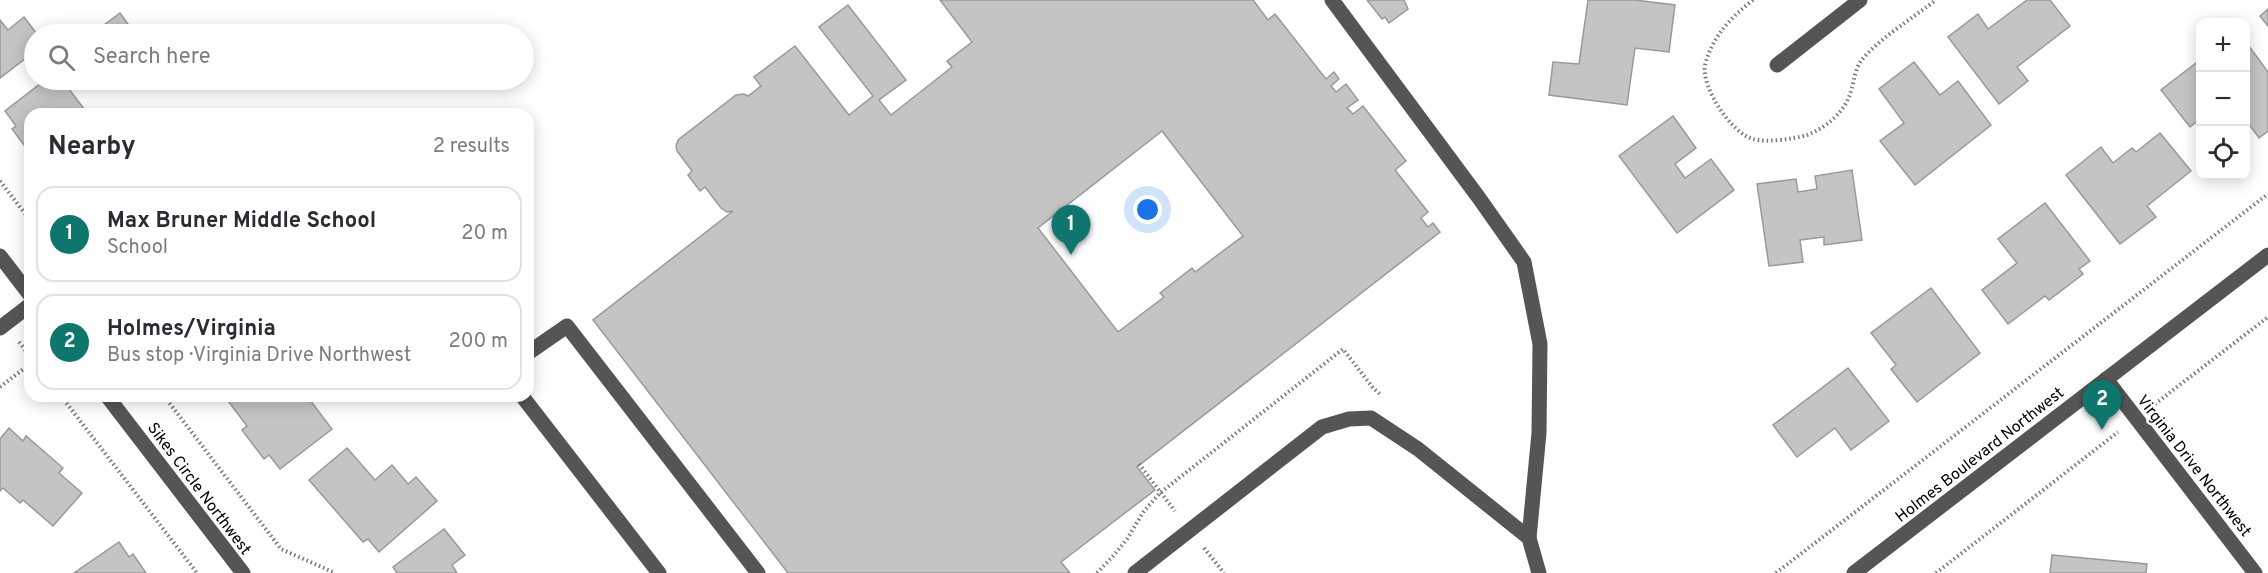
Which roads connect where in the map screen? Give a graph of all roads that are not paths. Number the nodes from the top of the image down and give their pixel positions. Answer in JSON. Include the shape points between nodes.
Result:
{"nodes":[{"id":1,"x":1332,"y":0,"type":"edge"},
{"id":2,"x":1860,"y":0,"type":"edge"},
{"id":3,"x":1777,"y":64,"type":"dead end"},
{"id":4,"x":2268,"y":255,"type":"edge"},
{"id":5,"x":0,"y":256,"type":"edge"},
{"id":6,"x":24,"y":287,"type":"edge"},
{"id":7,"x":24,"y":310,"type":"edge"},
{"id":8,"x":0,"y":328,"type":"edge"},
{"id":9,"x":534,"y":349,"type":"edge"},
{"id":10,"x":2106,"y":379,"type":"junction"},
{"id":11,"x":112,"y":402,"type":"edge"},
{"id":12,"x":527,"y":402,"type":"edge"},
{"id":13,"x":1529,"y":538,"type":"junction"},
{"id":14,"x":243,"y":573,"type":"edge"},
{"id":15,"x":659,"y":573,"type":"edge"},
{"id":16,"x":758,"y":573,"type":"edge"},
{"id":17,"x":1135,"y":573,"type":"edge"},
{"id":18,"x":1539,"y":573,"type":"edge"},
{"id":19,"x":1854,"y":573,"type":"edge"},
{"id":20,"x":2255,"y":573,"type":"edge"}],
"edges":[{"from":1,"to":13,"type":"street","via":[[1524,262],[1540,344],[1539,433]]},
{"from":2,"to":3,"type":"street"},
{"from":4,"to":10,"type":"street","name":"Holmes Boulevard Northwest"},
{"from":5,"to":6,"type":"street"},
{"from":7,"to":8,"type":"street"},
{"from":9,"to":16,"type":"street","via":[[567,326]]},
{"from":10,"to":19,"type":"street","name":"Holmes Boulevard Northwest"},
{"from":10,"to":20,"type":"street","name":"Virginia Drive Northwest"},
{"from":11,"to":14,"type":"street","name":"Sikes Circle Northwest"},
{"from":12,"to":15,"type":"street"},
{"from":13,"to":17,"type":"street","via":[[1418,449],[1371,418],[1349,418],[1322,427]]},
{"from":13,"to":18,"type":"street"}]}
